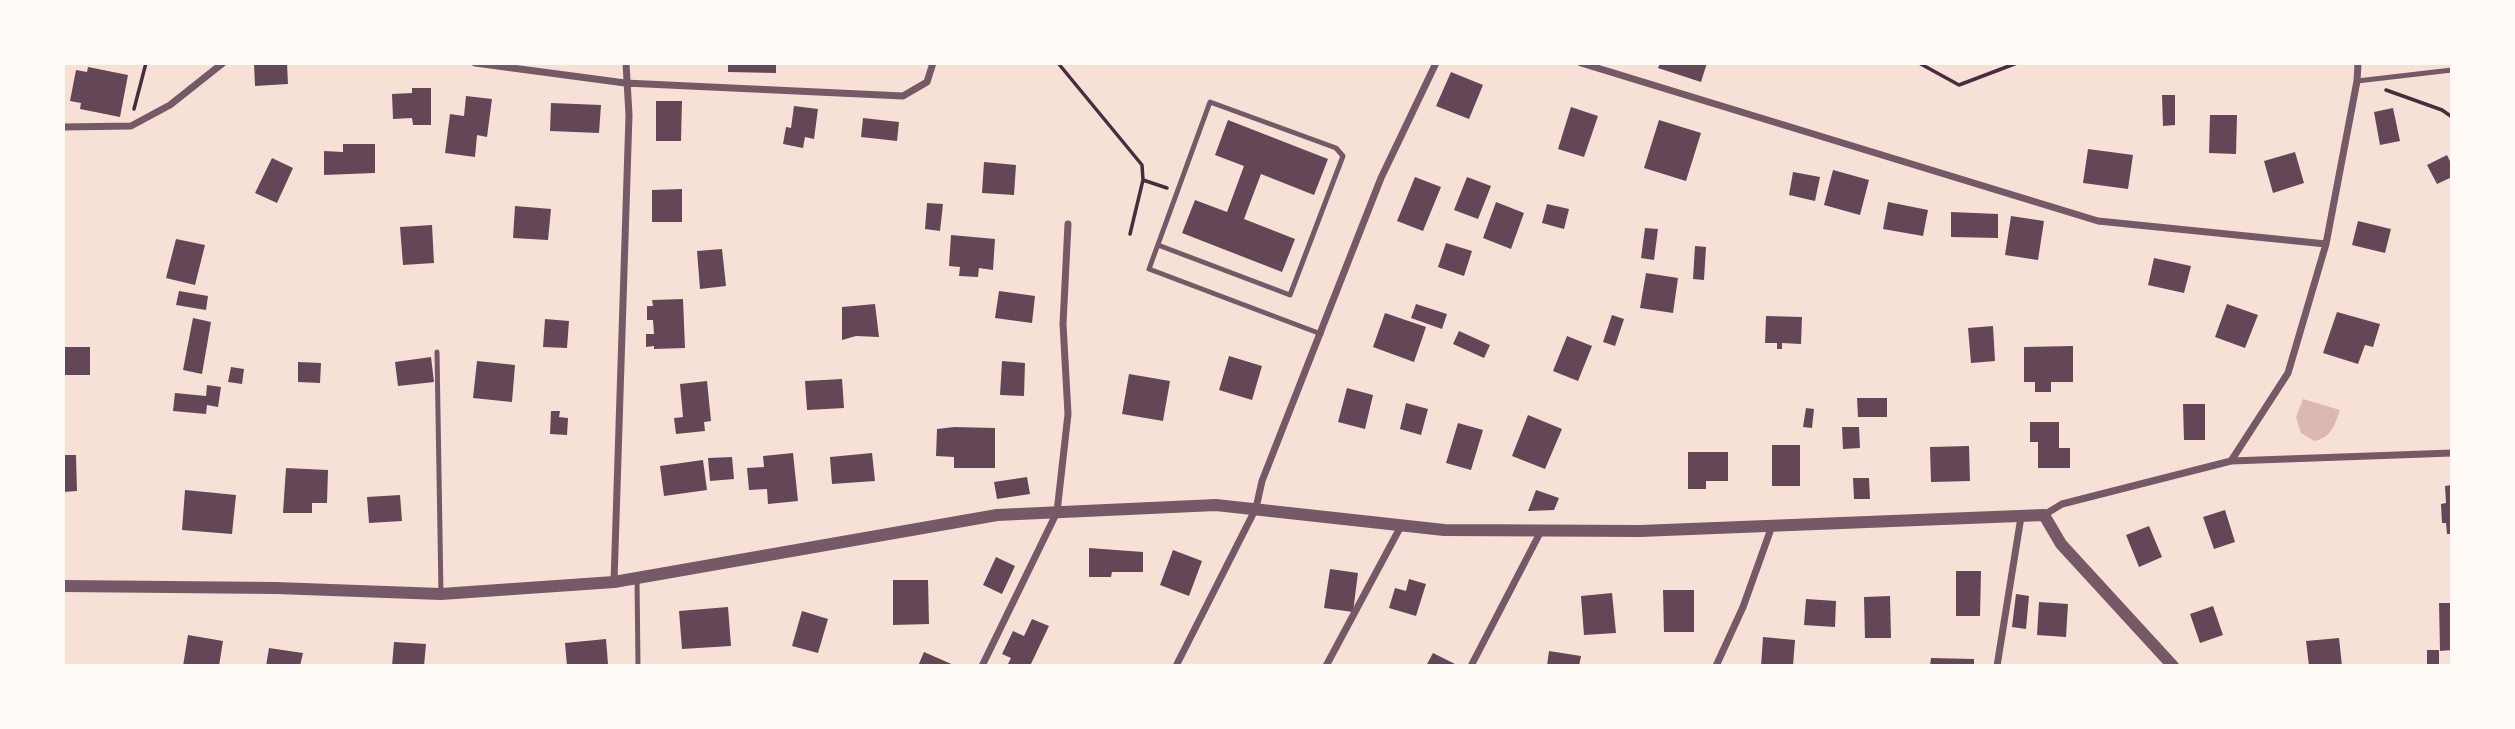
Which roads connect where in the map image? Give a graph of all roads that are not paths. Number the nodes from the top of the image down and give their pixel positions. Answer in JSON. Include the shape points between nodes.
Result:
{"nodes":[{"id":1,"x":223,"y":63,"type":"edge"},
{"id":2,"x":475,"y":63,"type":"edge"},
{"id":3,"x":626,"y":63,"type":"edge"},
{"id":4,"x":933,"y":63,"type":"edge"},
{"id":5,"x":1436,"y":63,"type":"edge"},
{"id":6,"x":1581,"y":63,"type":"edge"},
{"id":7,"x":2358,"y":63,"type":"edge"},
{"id":8,"x":2452,"y":70,"type":"edge"},
{"id":9,"x":2357,"y":81,"type":"junction"},
{"id":10,"x":625,"y":83,"type":"junction"},
{"id":11,"x":63,"y":127,"type":"edge"},
{"id":12,"x":1068,"y":224,"type":"dead end"},
{"id":13,"x":2326,"y":244,"type":"junction"},
{"id":14,"x":1158,"y":245,"type":"junction"},
{"id":15,"x":1321,"y":334,"type":"junction"},
{"id":16,"x":437,"y":352,"type":"dead end"},
{"id":17,"x":2452,"y":453,"type":"edge"},
{"id":18,"x":2231,"y":461,"type":"junction"},
{"id":19,"x":1256,"y":508,"type":"junction"},
{"id":20,"x":1056,"y":512,"type":"junction"},
{"id":21,"x":2044,"y":515,"type":"junction"},
{"id":22,"x":2021,"y":517,"type":"junction"},
{"id":23,"x":1401,"y":526,"type":"junction"},
{"id":24,"x":1772,"y":526,"type":"junction"},
{"id":25,"x":1541,"y":530,"type":"junction"},
{"id":26,"x":637,"y":579,"type":"junction"},
{"id":27,"x":614,"y":582,"type":"junction"},
{"id":28,"x":63,"y":586,"type":"edge"},
{"id":29,"x":441,"y":594,"type":"junction"},
{"id":30,"x":638,"y":666,"type":"edge"},
{"id":31,"x":982,"y":666,"type":"edge"},
{"id":32,"x":1176,"y":666,"type":"edge"},
{"id":33,"x":1326,"y":666,"type":"edge"},
{"id":34,"x":1471,"y":666,"type":"edge"},
{"id":35,"x":1716,"y":666,"type":"edge"},
{"id":36,"x":1997,"y":666,"type":"edge"},
{"id":37,"x":2173,"y":666,"type":"edge"}],
"edges":[{"from":1,"to":11,"type":"street","via":[[170,105],[131,126]]},
{"from":2,"to":10,"type":"street"},
{"from":3,"to":10,"type":"street"},
{"from":4,"to":10,"type":"street","via":[[927,82],[903,96]]},
{"from":5,"to":15,"type":"street","via":[[1381,178]]},
{"from":6,"to":13,"type":"street","via":[[2098,221]]},
{"from":7,"to":9,"type":"street"},
{"from":8,"to":9,"type":"lane"},
{"from":9,"to":13,"type":"street"},
{"from":10,"to":27,"type":"street","via":[[629,115]]},
{"from":12,"to":20,"type":"street","via":[[1063,324],[1068,414]]},
{"from":13,"to":18,"type":"street","via":[[2288,373]]},
{"from":14,"to":14,"type":"lane","via":[[1210,102],[1336,148],[1343,156],[1290,295]]},
{"from":14,"to":15,"type":"lane","via":[[1149,270]]},
{"from":15,"to":19,"type":"street","via":[[1262,481]]},
{"from":16,"to":29,"type":"lane"},
{"from":17,"to":18,"type":"street"},
{"from":18,"to":21,"type":"street","via":[[2062,504]]},
{"from":19,"to":20,"type":"street","via":[[1216,505]]},
{"from":19,"to":23,"type":"street"},
{"from":19,"to":32,"type":"street"},
{"from":20,"to":26,"type":"street","via":[[929,526]]},
{"from":20,"to":31,"type":"street"},
{"from":21,"to":22,"type":"street"},
{"from":21,"to":37,"type":"street","via":[[2062,544]]},
{"from":22,"to":24,"type":"street"},
{"from":22,"to":36,"type":"street"},
{"from":23,"to":25,"type":"street"},
{"from":23,"to":33,"type":"street"},
{"from":24,"to":25,"type":"street"},
{"from":24,"to":35,"type":"street"},
{"from":25,"to":34,"type":"street"},
{"from":26,"to":27,"type":"street"},
{"from":26,"to":30,"type":"lane"},
{"from":27,"to":29,"type":"street"},
{"from":28,"to":29,"type":"street"}]}
